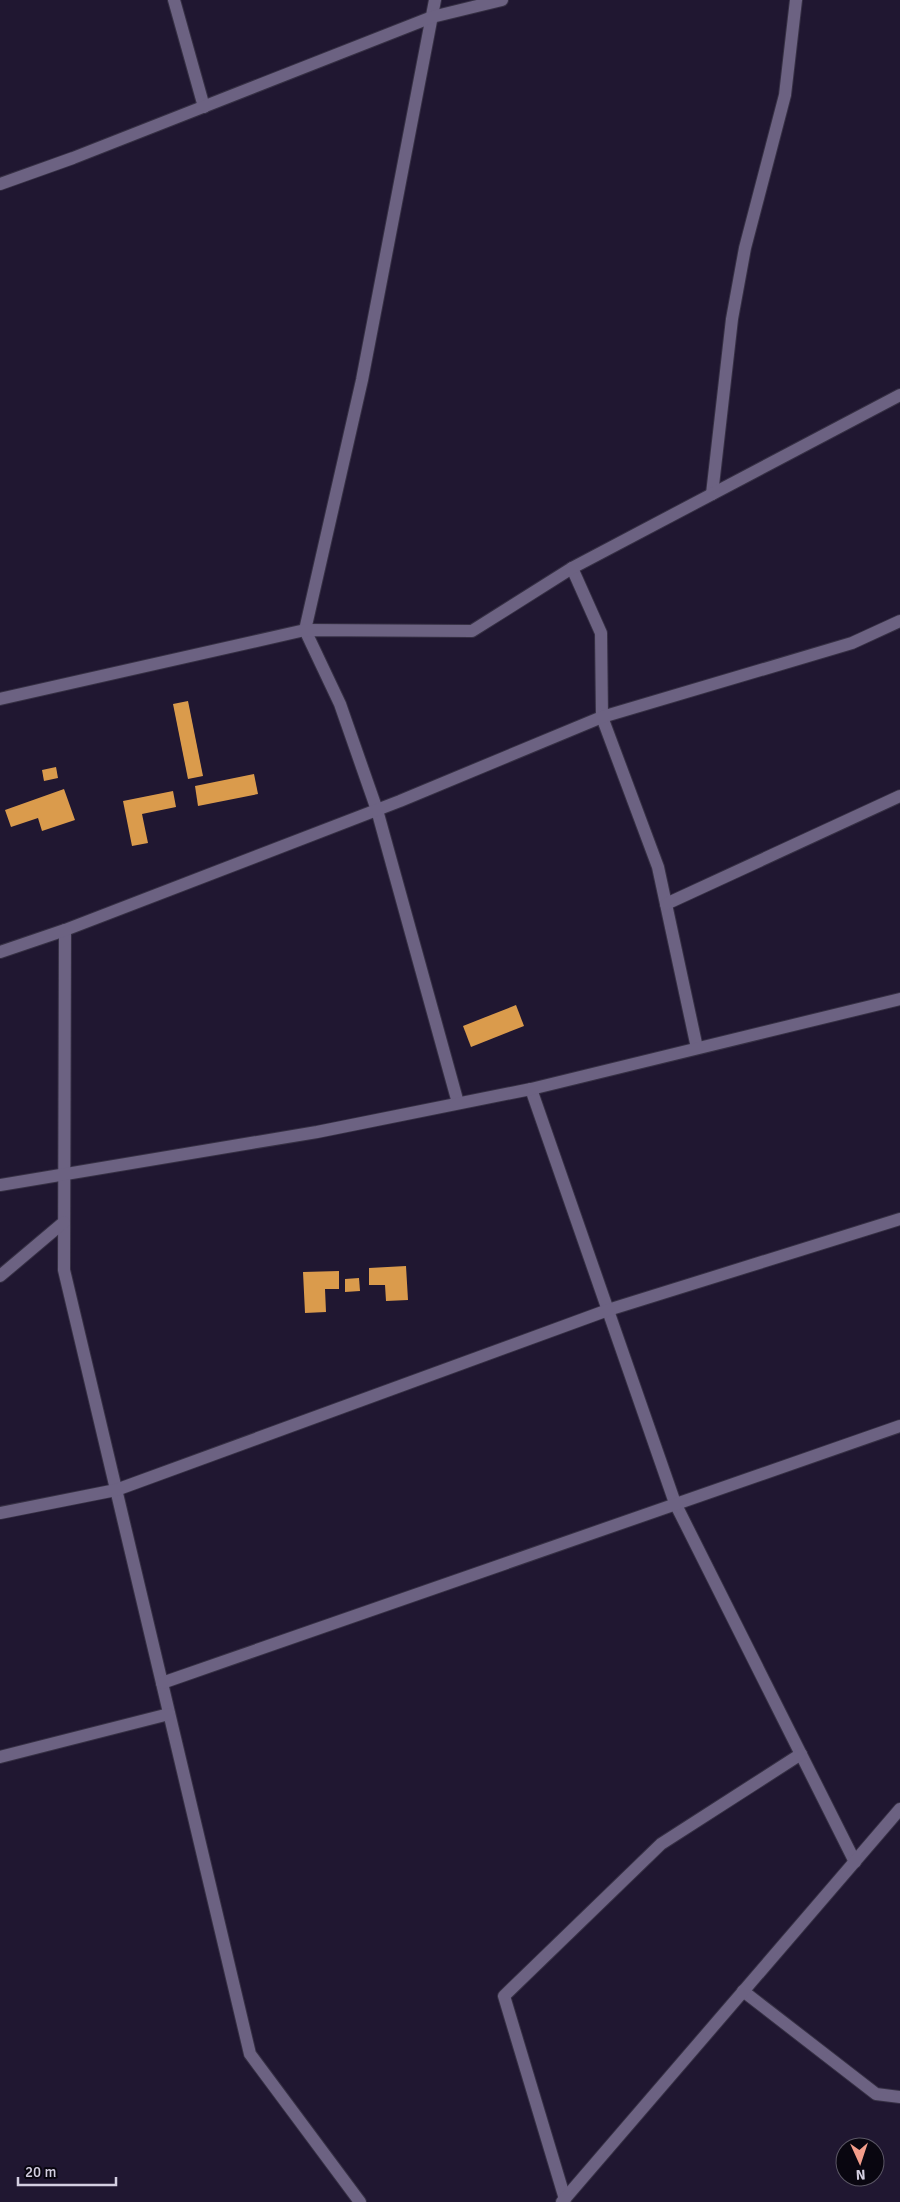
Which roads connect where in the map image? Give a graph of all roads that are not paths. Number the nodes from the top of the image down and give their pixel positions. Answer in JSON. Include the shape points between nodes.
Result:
{"nodes":[{"id":1,"x":174,"y":0,"type":"edge"},
{"id":2,"x":435,"y":0,"type":"edge"},
{"id":3,"x":502,"y":0,"type":"edge"},
{"id":4,"x":796,"y":0,"type":"edge"},
{"id":5,"x":432,"y":17,"type":"junction"},
{"id":6,"x":204,"y":107,"type":"junction"},
{"id":7,"x":0,"y":184,"type":"edge"},
{"id":8,"x":900,"y":395,"type":"edge"},
{"id":9,"x":712,"y":494,"type":"junction"},
{"id":10,"x":572,"y":568,"type":"junction"},
{"id":11,"x":900,"y":621,"type":"edge"},
{"id":12,"x":305,"y":630,"type":"junction"},
{"id":13,"x":0,"y":700,"type":"edge"},
{"id":14,"x":602,"y":716,"type":"junction"},
{"id":15,"x":900,"y":796,"type":"edge"},
{"id":16,"x":378,"y":810,"type":"junction"},
{"id":17,"x":666,"y":904,"type":"junction"},
{"id":18,"x":65,"y":930,"type":"junction"},
{"id":19,"x":0,"y":952,"type":"edge"},
{"id":20,"x":900,"y":999,"type":"edge"},
{"id":21,"x":698,"y":1048,"type":"junction"},
{"id":22,"x":531,"y":1089,"type":"junction"},
{"id":23,"x":458,"y":1103,"type":"junction"},
{"id":24,"x":64,"y":1173,"type":"junction"},
{"id":25,"x":0,"y":1185,"type":"edge"},
{"id":26,"x":900,"y":1219,"type":"edge"},
{"id":27,"x":64,"y":1222,"type":"junction"},
{"id":28,"x":0,"y":1276,"type":"edge"},
{"id":29,"x":608,"y":1310,"type":"junction"},
{"id":30,"x":900,"y":1426,"type":"edge"},
{"id":31,"x":116,"y":1490,"type":"junction"},
{"id":32,"x":675,"y":1503,"type":"junction"},
{"id":33,"x":0,"y":1513,"type":"edge"},
{"id":34,"x":162,"y":1683,"type":"junction"},
{"id":35,"x":169,"y":1714,"type":"junction"},
{"id":36,"x":801,"y":1754,"type":"junction"},
{"id":37,"x":0,"y":1757,"type":"edge"},
{"id":38,"x":900,"y":1809,"type":"edge"},
{"id":39,"x":855,"y":1862,"type":"junction"},
{"id":40,"x":743,"y":1991,"type":"junction"},
{"id":41,"x":900,"y":2097,"type":"edge"},
{"id":42,"x":563,"y":2200,"type":"edge"},
{"id":43,"x":360,"y":2202,"type":"edge"}],
"edges":[{"from":1,"to":6,"type":"street"},
{"from":2,"to":5,"type":"street"},
{"from":3,"to":5,"type":"street"},
{"from":4,"to":9,"type":"street","via":[[785,95],[745,248],[734,310]]},
{"from":5,"to":6,"type":"street"},
{"from":5,"to":12,"type":"street","via":[[362,380]]},
{"from":6,"to":7,"type":"street"},
{"from":8,"to":9,"type":"street"},
{"from":9,"to":10,"type":"street"},
{"from":10,"to":12,"type":"street","via":[[472,631]]},
{"from":10,"to":14,"type":"street","via":[[601,633]]},
{"from":11,"to":14,"type":"street","via":[[852,643]]},
{"from":12,"to":13,"type":"street"},
{"from":12,"to":16,"type":"street","via":[[340,704]]},
{"from":14,"to":16,"type":"street"},
{"from":14,"to":17,"type":"street","via":[[658,867]]},
{"from":15,"to":17,"type":"street"},
{"from":16,"to":18,"type":"street"},
{"from":16,"to":23,"type":"street"},
{"from":17,"to":21,"type":"street"},
{"from":18,"to":19,"type":"street"},
{"from":18,"to":24,"type":"street"},
{"from":20,"to":21,"type":"street"},
{"from":21,"to":22,"type":"street"},
{"from":22,"to":23,"type":"street"},
{"from":22,"to":29,"type":"street"},
{"from":23,"to":24,"type":"street","via":[[318,1132]]},
{"from":24,"to":25,"type":"street"},
{"from":24,"to":27,"type":"street"},
{"from":26,"to":29,"type":"street"},
{"from":27,"to":28,"type":"street"},
{"from":27,"to":31,"type":"street","via":[[64,1270]]},
{"from":29,"to":31,"type":"street"},
{"from":29,"to":32,"type":"street"},
{"from":30,"to":32,"type":"street"},
{"from":31,"to":33,"type":"street"},
{"from":31,"to":34,"type":"street"},
{"from":32,"to":34,"type":"street"},
{"from":32,"to":36,"type":"street"},
{"from":34,"to":35,"type":"street"},
{"from":35,"to":37,"type":"street"},
{"from":35,"to":43,"type":"street","via":[[250,2054]]},
{"from":36,"to":39,"type":"street"},
{"from":36,"to":42,"type":"street","via":[[661,1844],[504,1996]]},
{"from":38,"to":39,"type":"street"},
{"from":39,"to":40,"type":"street"},
{"from":40,"to":41,"type":"street","via":[[876,2094]]},
{"from":40,"to":42,"type":"street"}]}
